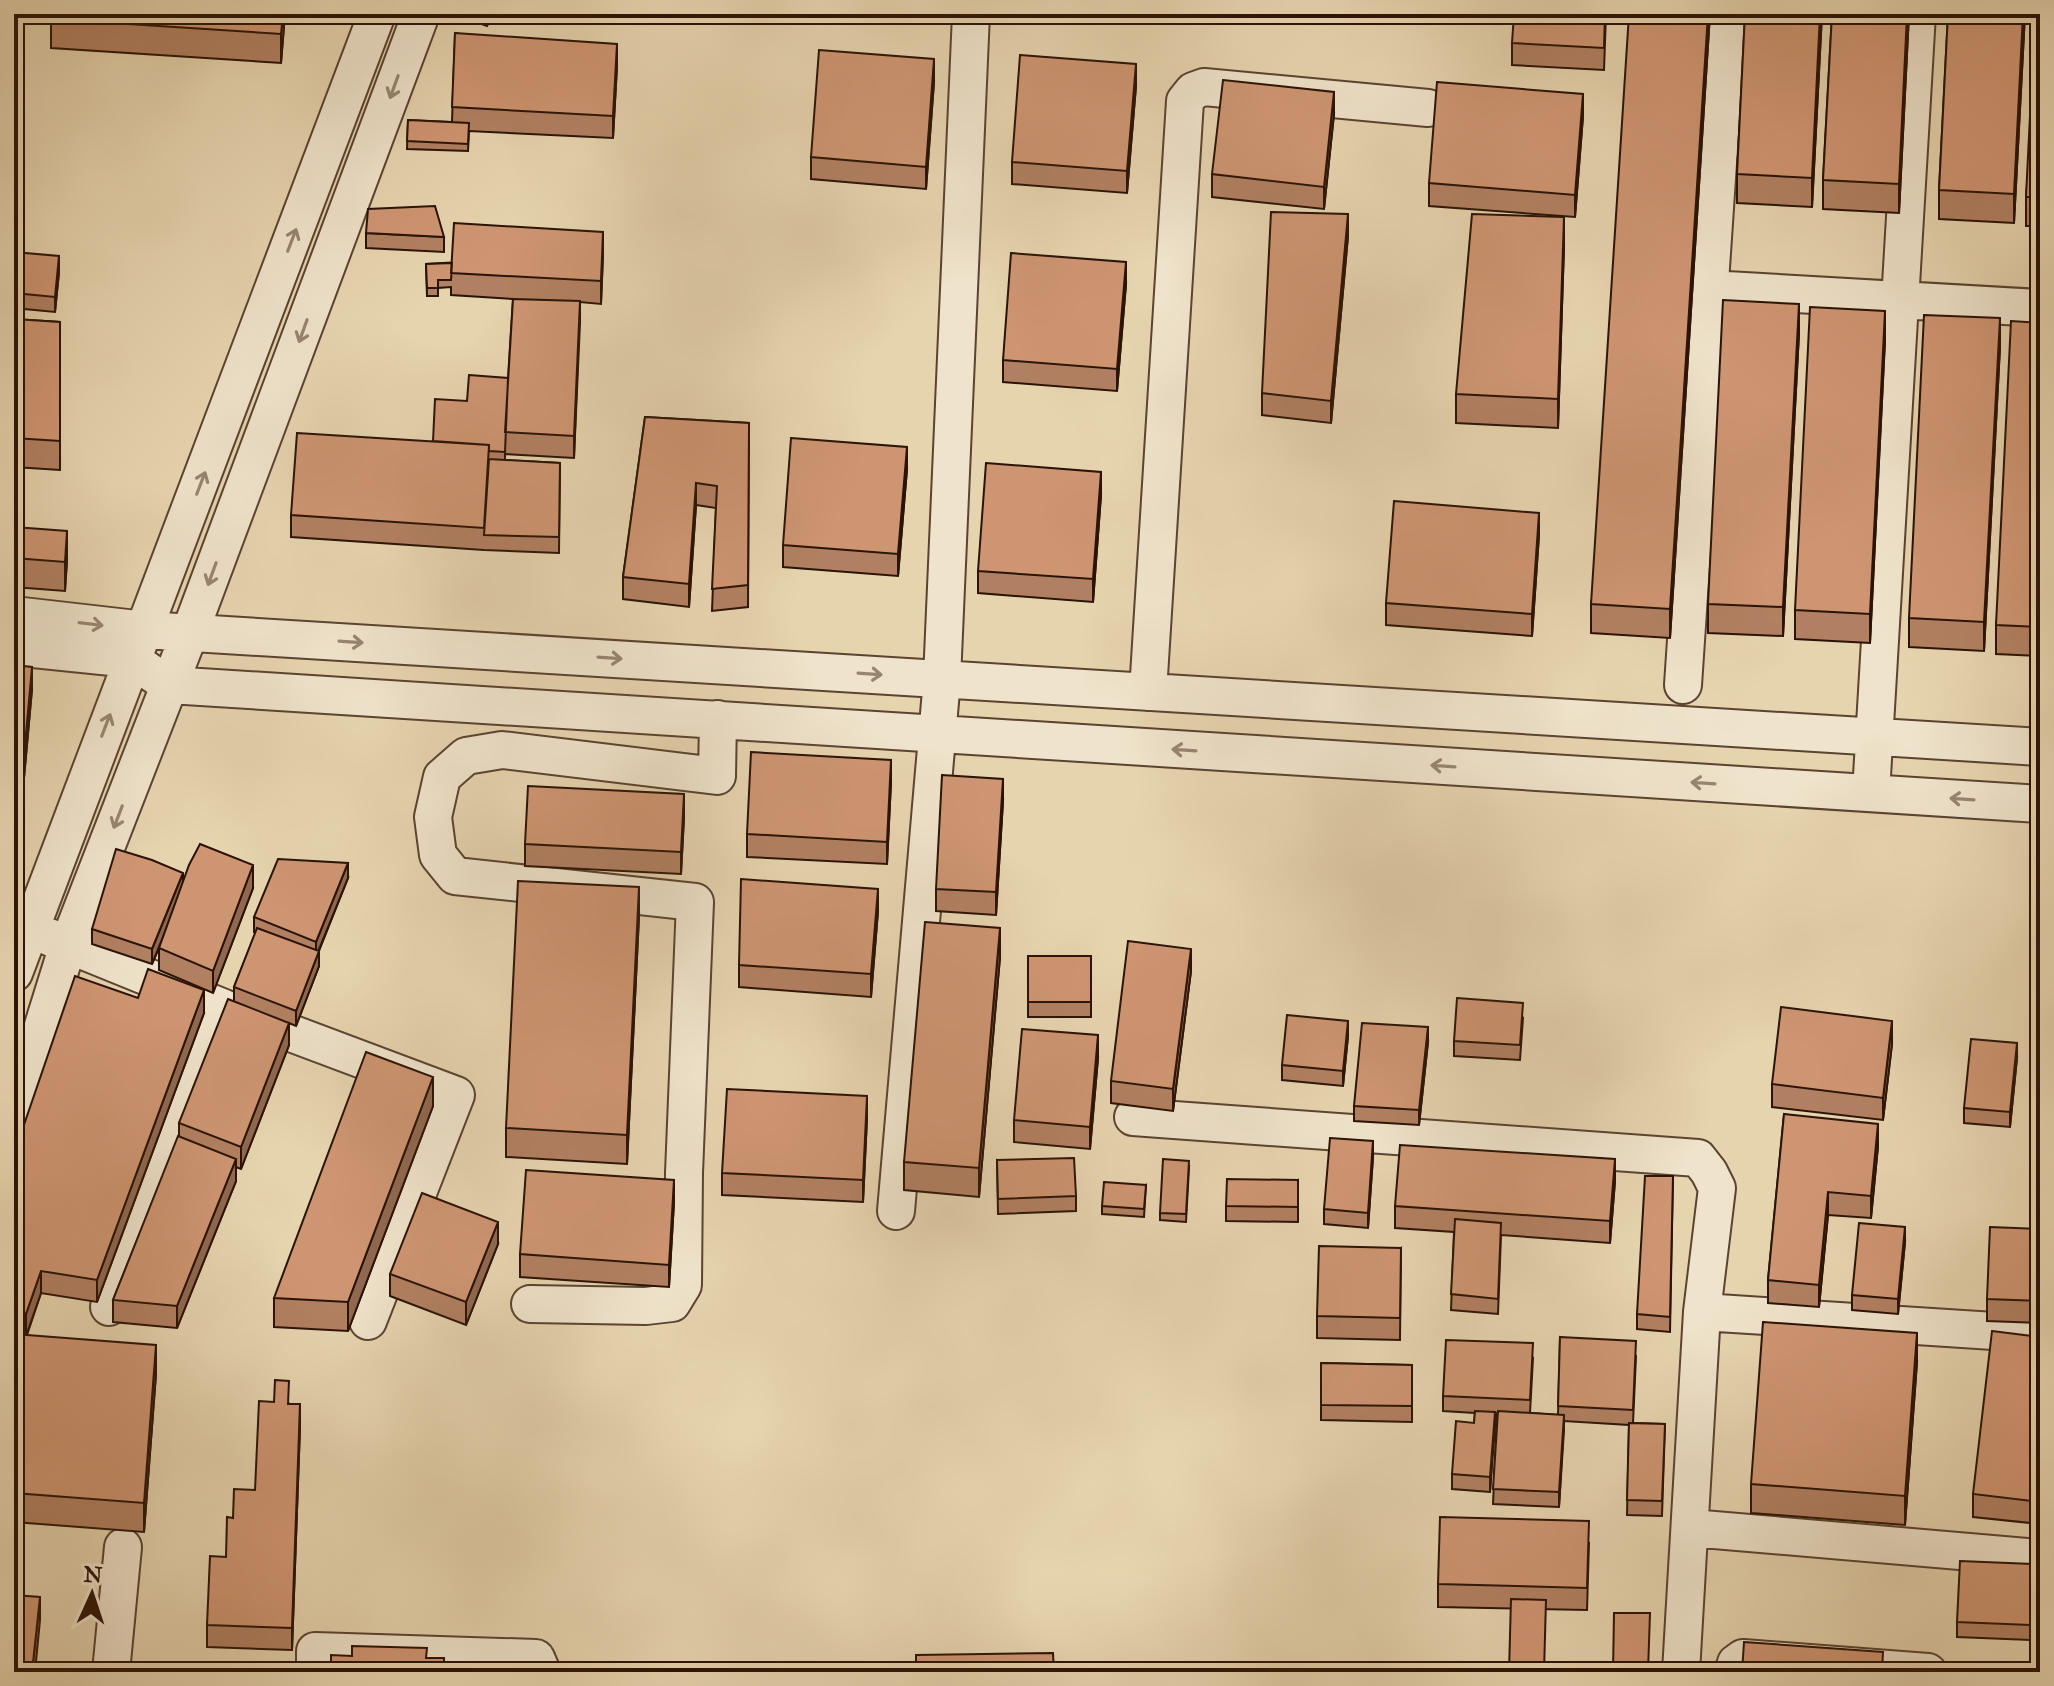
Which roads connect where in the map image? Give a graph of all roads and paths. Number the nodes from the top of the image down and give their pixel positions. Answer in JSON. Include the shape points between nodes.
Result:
{"nodes":[{"id":1,"x":377,"y":14,"type":"edge"},
{"id":2,"x":421,"y":14,"type":"edge"},
{"id":3,"x":971,"y":14,"type":"edge"},
{"id":4,"x":1728,"y":14,"type":"edge"},
{"id":5,"x":1917,"y":14,"type":"edge"},
{"id":6,"x":1428,"y":108,"type":"dead end"},
{"id":7,"x":1709,"y":289,"type":"junction"},
{"id":8,"x":1901,"y":301,"type":"junction"},
{"id":9,"x":2040,"y":308,"type":"edge"},
{"id":10,"x":14,"y":615,"type":"edge"},
{"id":11,"x":190,"y":632,"type":"junction"},
{"id":12,"x":138,"y":645,"type":"junction"},
{"id":13,"x":14,"y":647,"type":"edge"},
{"id":14,"x":942,"y":679,"type":"junction"},
{"id":15,"x":169,"y":685,"type":"junction"},
{"id":16,"x":1683,"y":685,"type":"dead end"},
{"id":17,"x":1148,"y":692,"type":"junction"},
{"id":18,"x":718,"y":719,"type":"junction"},
{"id":19,"x":938,"y":734,"type":"junction"},
{"id":20,"x":1875,"y":737,"type":"junction"},
{"id":21,"x":2040,"y":747,"type":"edge"},
{"id":22,"x":1871,"y":793,"type":"junction"},
{"id":23,"x":2040,"y":804,"type":"edge"},
{"id":24,"x":29,"y":929,"type":"junction"},
{"id":25,"x":68,"y":945,"type":"junction"},
{"id":26,"x":14,"y":973,"type":"edge"},
{"id":27,"x":14,"y":983,"type":"edge"},
{"id":28,"x":51,"y":1000,"type":"junction"},
{"id":29,"x":224,"y":1008,"type":"junction"},
{"id":30,"x":1133,"y":1117,"type":"dead end"},
{"id":31,"x":14,"y":1119,"type":"edge"},
{"id":32,"x":896,"y":1211,"type":"dead end"},
{"id":33,"x":530,"y":1304,"type":"dead end"},
{"id":34,"x":109,"y":1307,"type":"dead end"},
{"id":35,"x":1702,"y":1312,"type":"junction"},
{"id":36,"x":368,"y":1321,"type":"dead end"},
{"id":37,"x":2040,"y":1334,"type":"edge"},
{"id":38,"x":1691,"y":1528,"type":"junction"},
{"id":39,"x":123,"y":1547,"type":"dead end"},
{"id":40,"x":2040,"y":1558,"type":"edge"},
{"id":41,"x":111,"y":1672,"type":"edge"},
{"id":42,"x":315,"y":1672,"type":"edge"},
{"id":43,"x":542,"y":1672,"type":"edge"},
{"id":44,"x":1681,"y":1672,"type":"edge"},
{"id":45,"x":1733,"y":1672,"type":"edge"},
{"id":46,"x":1928,"y":1672,"type":"edge"}],
"edges":[{"from":12,"to":1,"type":"street","one_way":true},
{"from":2,"to":11,"type":"street","one_way":true},
{"from":3,"to":14,"type":"street"},
{"from":4,"to":7,"type":"street"},
{"from":5,"to":8,"type":"street"},
{"from":6,"to":17,"type":"street","via":[[1204,87],[1185,101]]},
{"from":7,"to":8,"type":"street"},
{"from":7,"to":16,"type":"street"},
{"from":8,"to":9,"type":"street"},
{"from":8,"to":20,"type":"street"},
{"from":10,"to":12,"type":"street","one_way":true},
{"from":11,"to":12,"type":"street"},
{"from":11,"to":14,"type":"street","one_way":true},
{"from":11,"to":15,"type":"street"},
{"from":12,"to":13,"type":"street"},
{"from":12,"to":15,"type":"street"},
{"from":24,"to":12,"type":"street","one_way":true},
{"from":14,"to":17,"type":"street"},
{"from":14,"to":19,"type":"street"},
{"from":15,"to":18,"type":"street"},
{"from":15,"to":25,"type":"street","one_way":true},
{"from":17,"to":20,"type":"street"},
{"from":18,"to":19,"type":"street"},
{"from":18,"to":33,"type":"street","via":[[717,776],[502,750],[466,756],[442,777],[433,817],[438,855],[455,876],[695,902],[683,1285],[672,1303]]},
{"from":22,"to":19,"type":"street","one_way":true},
{"from":19,"to":32,"type":"street"},
{"from":20,"to":21,"type":"street"},
{"from":20,"to":22,"type":"street"},
{"from":23,"to":22,"type":"street","one_way":true},
{"from":24,"to":25,"type":"street"},
{"from":24,"to":26,"type":"street"},
{"from":25,"to":28,"type":"street"},
{"from":25,"to":29,"type":"street"},
{"from":27,"to":28,"type":"street"},
{"from":28,"to":31,"type":"street"},
{"from":29,"to":34,"type":"street"},
{"from":29,"to":36,"type":"street","via":[[456,1095]]},
{"from":30,"to":35,"type":"street","via":[[1698,1158],[1717,1188]]},
{"from":35,"to":37,"type":"street"},
{"from":35,"to":38,"type":"street"},
{"from":38,"to":40,"type":"street"},
{"from":38,"to":44,"type":"street"},
{"from":39,"to":41,"type":"street"},
{"from":42,"to":43,"type":"street","via":[[315,1651],[536,1658]]},
{"from":45,"to":46,"type":"street","via":[[1743,1658]]}]}
